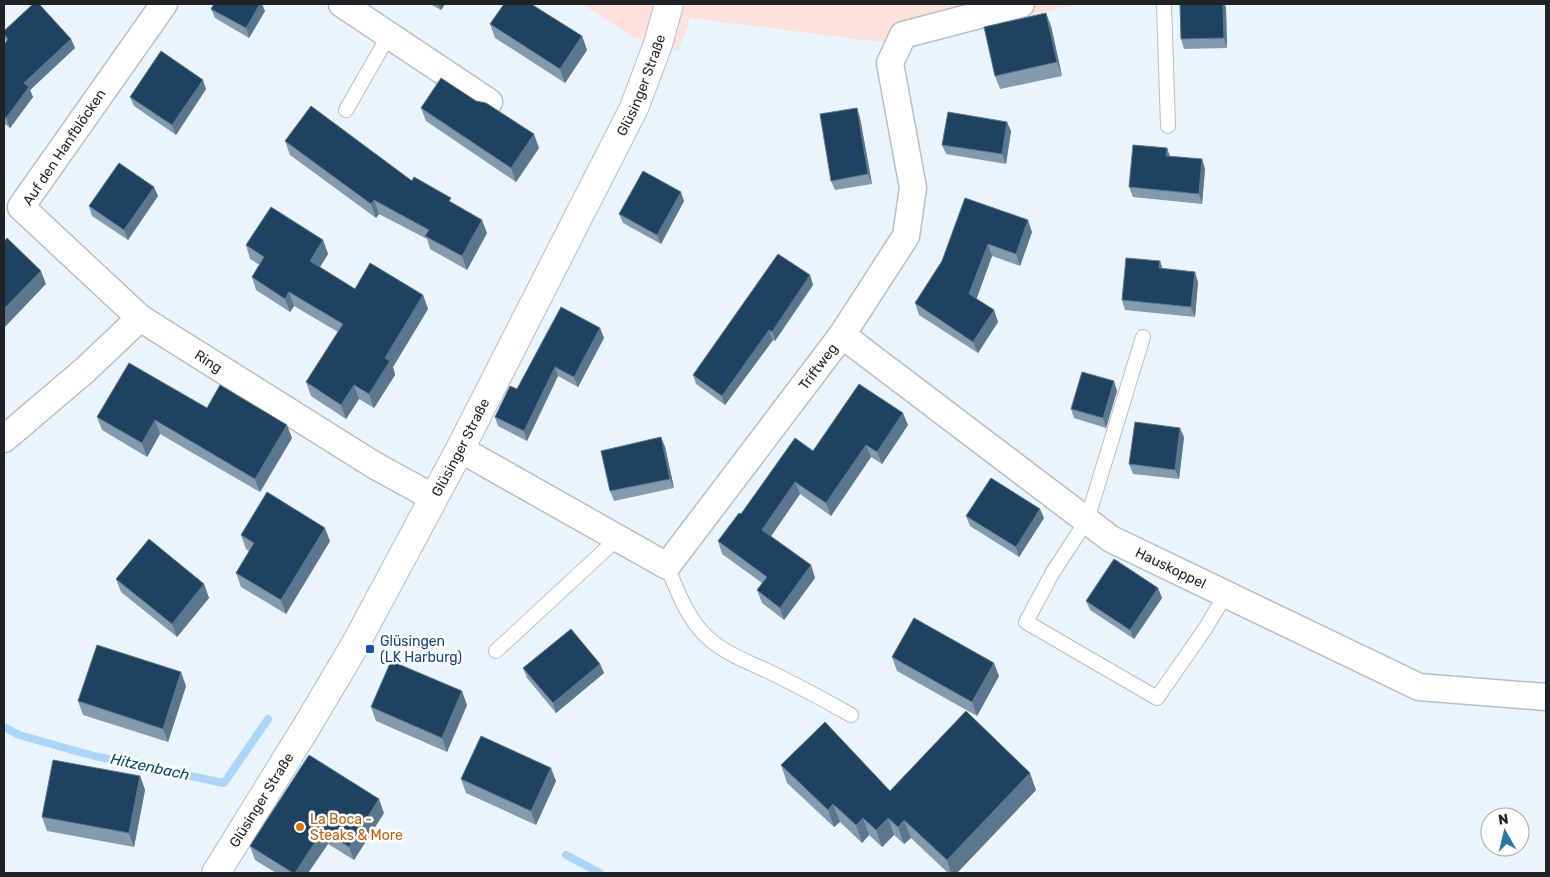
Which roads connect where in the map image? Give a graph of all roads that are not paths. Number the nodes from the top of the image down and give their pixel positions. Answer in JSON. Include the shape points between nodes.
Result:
{"nodes":[{"id":1,"x":164,"y":4,"type":"edge"},
{"id":2,"x":342,"y":4,"type":"edge"},
{"id":3,"x":669,"y":4,"type":"edge"},
{"id":4,"x":1021,"y":4,"type":"edge"},
{"id":5,"x":1164,"y":4,"type":"edge"},
{"id":6,"x":389,"y":34,"type":"junction"},
{"id":7,"x":489,"y":102,"type":"edge"},
{"id":8,"x":346,"y":110,"type":"dead end"},
{"id":9,"x":1168,"y":126,"type":"dead end"},
{"id":10,"x":140,"y":318,"type":"junction"},
{"id":11,"x":842,"y":335,"type":"junction"},
{"id":12,"x":1143,"y":337,"type":"dead end"},
{"id":13,"x":4,"y":439,"type":"edge"},
{"id":14,"x":460,"y":449,"type":"junction"},
{"id":15,"x":434,"y":498,"type":"junction"},
{"id":16,"x":1087,"y":520,"type":"junction"},
{"id":17,"x":618,"y":538,"type":"junction"},
{"id":18,"x":667,"y":566,"type":"junction"},
{"id":19,"x":1226,"y":594,"type":"junction"},
{"id":20,"x":496,"y":651,"type":"dead end"},
{"id":21,"x":1546,"y":697,"type":"edge"},
{"id":22,"x":851,"y":715,"type":"dead end"},
{"id":23,"x":216,"y":873,"type":"edge"}],
"edges":[{"from":1,"to":10,"type":"street","name":"Auf den Hanfblöcken","via":[[21,208]]},
{"from":2,"to":6,"type":"street"},
{"from":3,"to":14,"type":"street","name":"Glüsinger Straße","via":[[634,108]]},
{"from":4,"to":11,"type":"street","name":"Triftweg","via":[[903,35],[890,63],[913,188],[906,236]]},
{"from":5,"to":9,"type":"lane"},
{"from":6,"to":7,"type":"street"},
{"from":6,"to":8,"type":"lane"},
{"from":10,"to":13,"type":"street"},
{"from":10,"to":15,"type":"street","name":"Ring","via":[[374,465]]},
{"from":11,"to":16,"type":"street","name":"Hauskoppel"},
{"from":11,"to":18,"type":"street","name":"Triftweg"},
{"from":12,"to":16,"type":"lane"},
{"from":14,"to":15,"type":"street","name":"Glüsinger Straße"},
{"from":14,"to":17,"type":"street"},
{"from":15,"to":23,"type":"street","name":"Glüsinger Straße","via":[[355,645]]},
{"from":16,"to":19,"type":"street","name":"Hauskoppel","via":[[1111,539]]},
{"from":16,"to":19,"type":"lane","via":[[1026,622],[1157,698]]},
{"from":17,"to":18,"type":"street"},
{"from":17,"to":20,"type":"lane"},
{"from":18,"to":22,"type":"lane","via":[[680,598],[706,636],[744,661]]},
{"from":19,"to":21,"type":"street","name":"Hauskoppel","via":[[1419,687]]}]}
